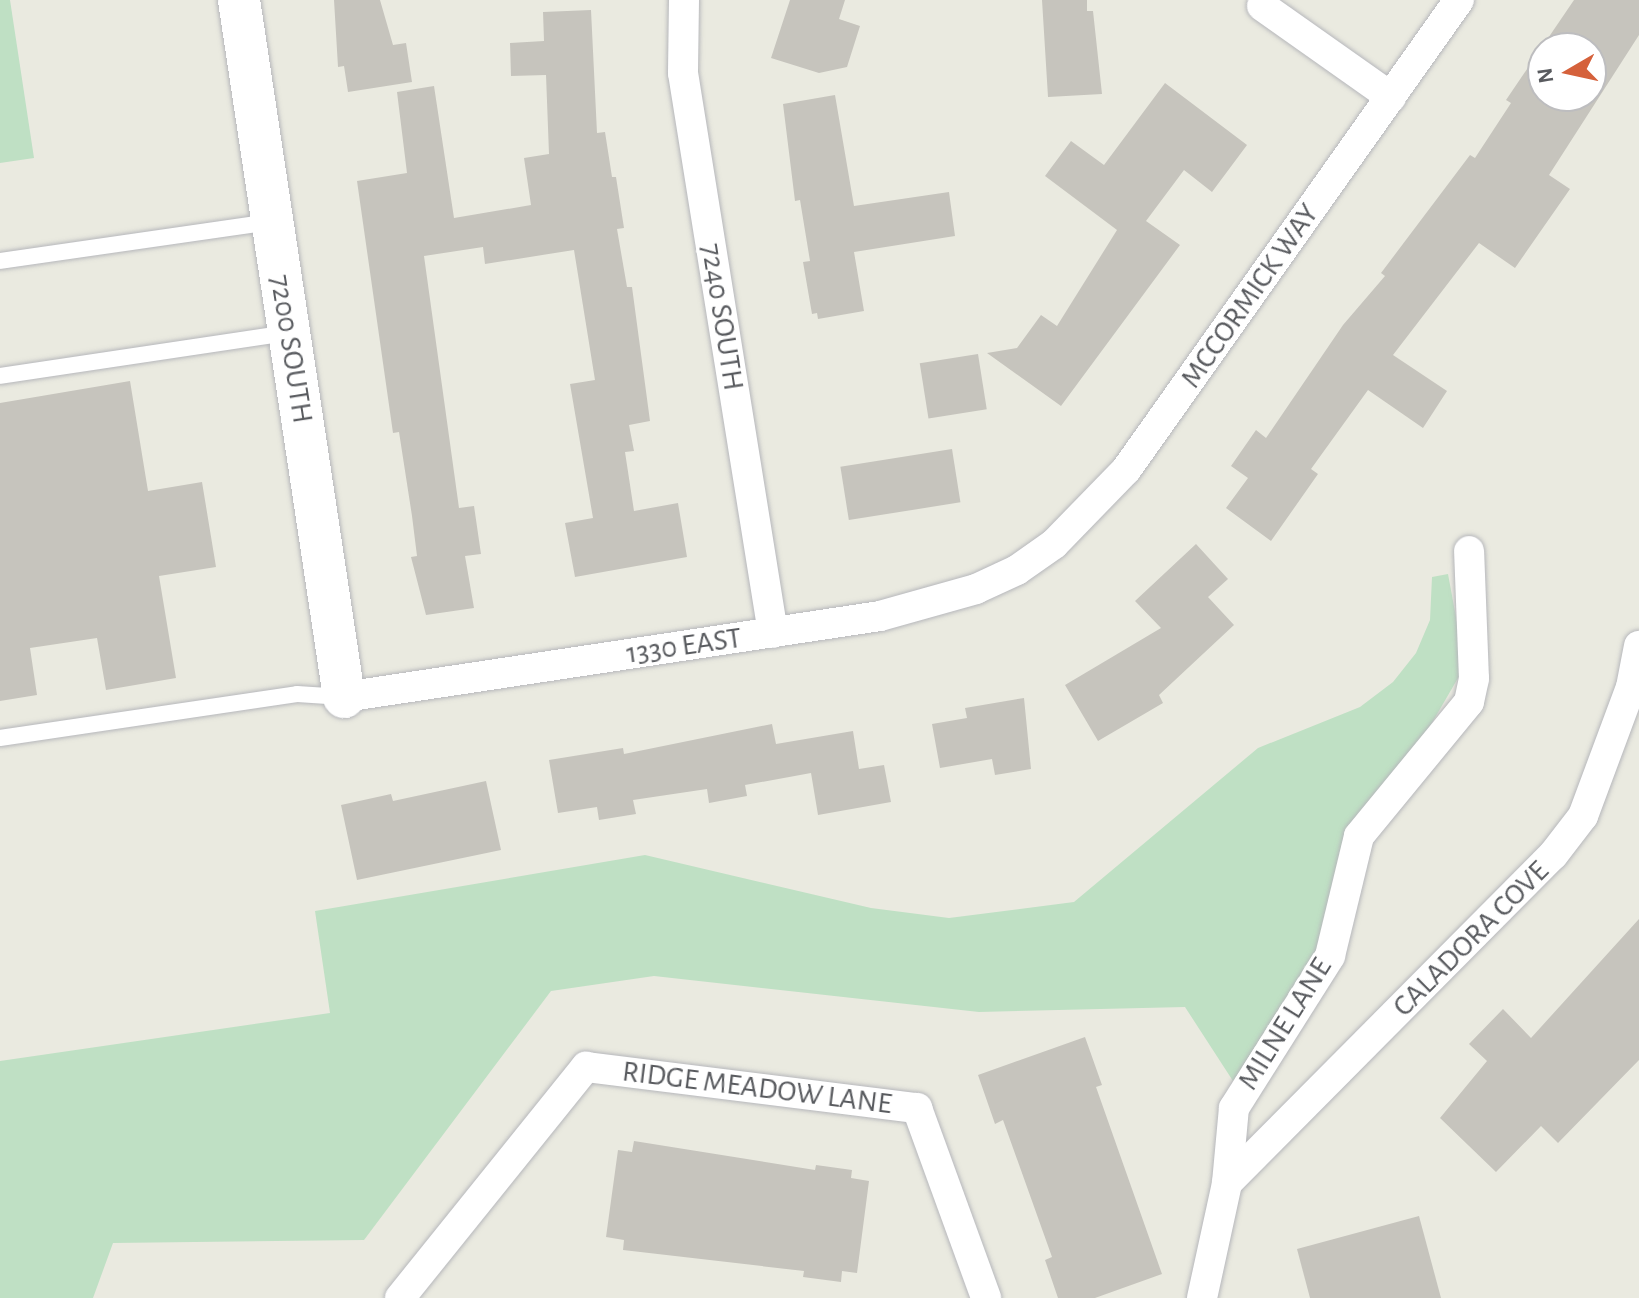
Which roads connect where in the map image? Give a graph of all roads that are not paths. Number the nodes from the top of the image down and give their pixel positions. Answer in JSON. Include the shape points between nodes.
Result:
{"nodes":[{"id":1,"x":239,"y":0,"type":"edge"},
{"id":2,"x":684,"y":0,"type":"edge"},
{"id":3,"x":1459,"y":0,"type":"edge"},
{"id":4,"x":1262,"y":6,"type":"dead end"},
{"id":5,"x":1391,"y":97,"type":"junction"},
{"id":6,"x":271,"y":222,"type":"junction"},
{"id":7,"x":0,"y":261,"type":"edge"},
{"id":8,"x":288,"y":333,"type":"junction"},
{"id":9,"x":0,"y":376,"type":"edge"},
{"id":10,"x":1469,"y":551,"type":"dead end"},
{"id":11,"x":1017,"y":570,"type":"joint"},
{"id":12,"x":773,"y":633,"type":"junction"},
{"id":13,"x":1639,"y":646,"type":"edge"},
{"id":14,"x":344,"y":697,"type":"junction"},
{"id":15,"x":0,"y":738,"type":"edge"},
{"id":16,"x":1227,"y":1183,"type":"junction"},
{"id":17,"x":400,"y":1298,"type":"edge"},
{"id":18,"x":986,"y":1298,"type":"edge"},
{"id":19,"x":1202,"y":1298,"type":"edge"}],
"edges":[{"from":1,"to":6,"type":"street","name":"7200 SOUTH"},
{"from":2,"to":12,"type":"street","name":"7240 SOUTH","via":[[683,73]]},
{"from":3,"to":5,"type":"street","name":"MCCORMICK WAY"},
{"from":4,"to":5,"type":"street"},
{"from":5,"to":11,"type":"street","name":"MCCORMICK WAY","via":[[1126,470],[1054,544]]},
{"from":6,"to":7,"type":"lane"},
{"from":6,"to":8,"type":"street","name":"7200 SOUTH"},
{"from":8,"to":9,"type":"lane"},
{"from":8,"to":14,"type":"street","name":"7200 SOUTH"},
{"from":10,"to":16,"type":"street","name":"MILNE LANE","via":[[1474,679],[1469,702],[1359,836],[1330,956],[1234,1108]]},
{"from":11,"to":12,"type":"street","name":"1330 EAST","via":[[929,605]]},
{"from":12,"to":14,"type":"street","name":"1330 EAST"},
{"from":13,"to":16,"type":"street","name":"CALADORA COVE","via":[[1602,773],[1583,816],[1561,846]]},
{"from":14,"to":15,"type":"lane","via":[[297,694]]},
{"from":16,"to":19,"type":"street","name":"MILNE LANE"},
{"from":17,"to":18,"type":"street","name":"RIDGE MEADOW LANE","via":[[586,1067],[917,1108]]}]}
